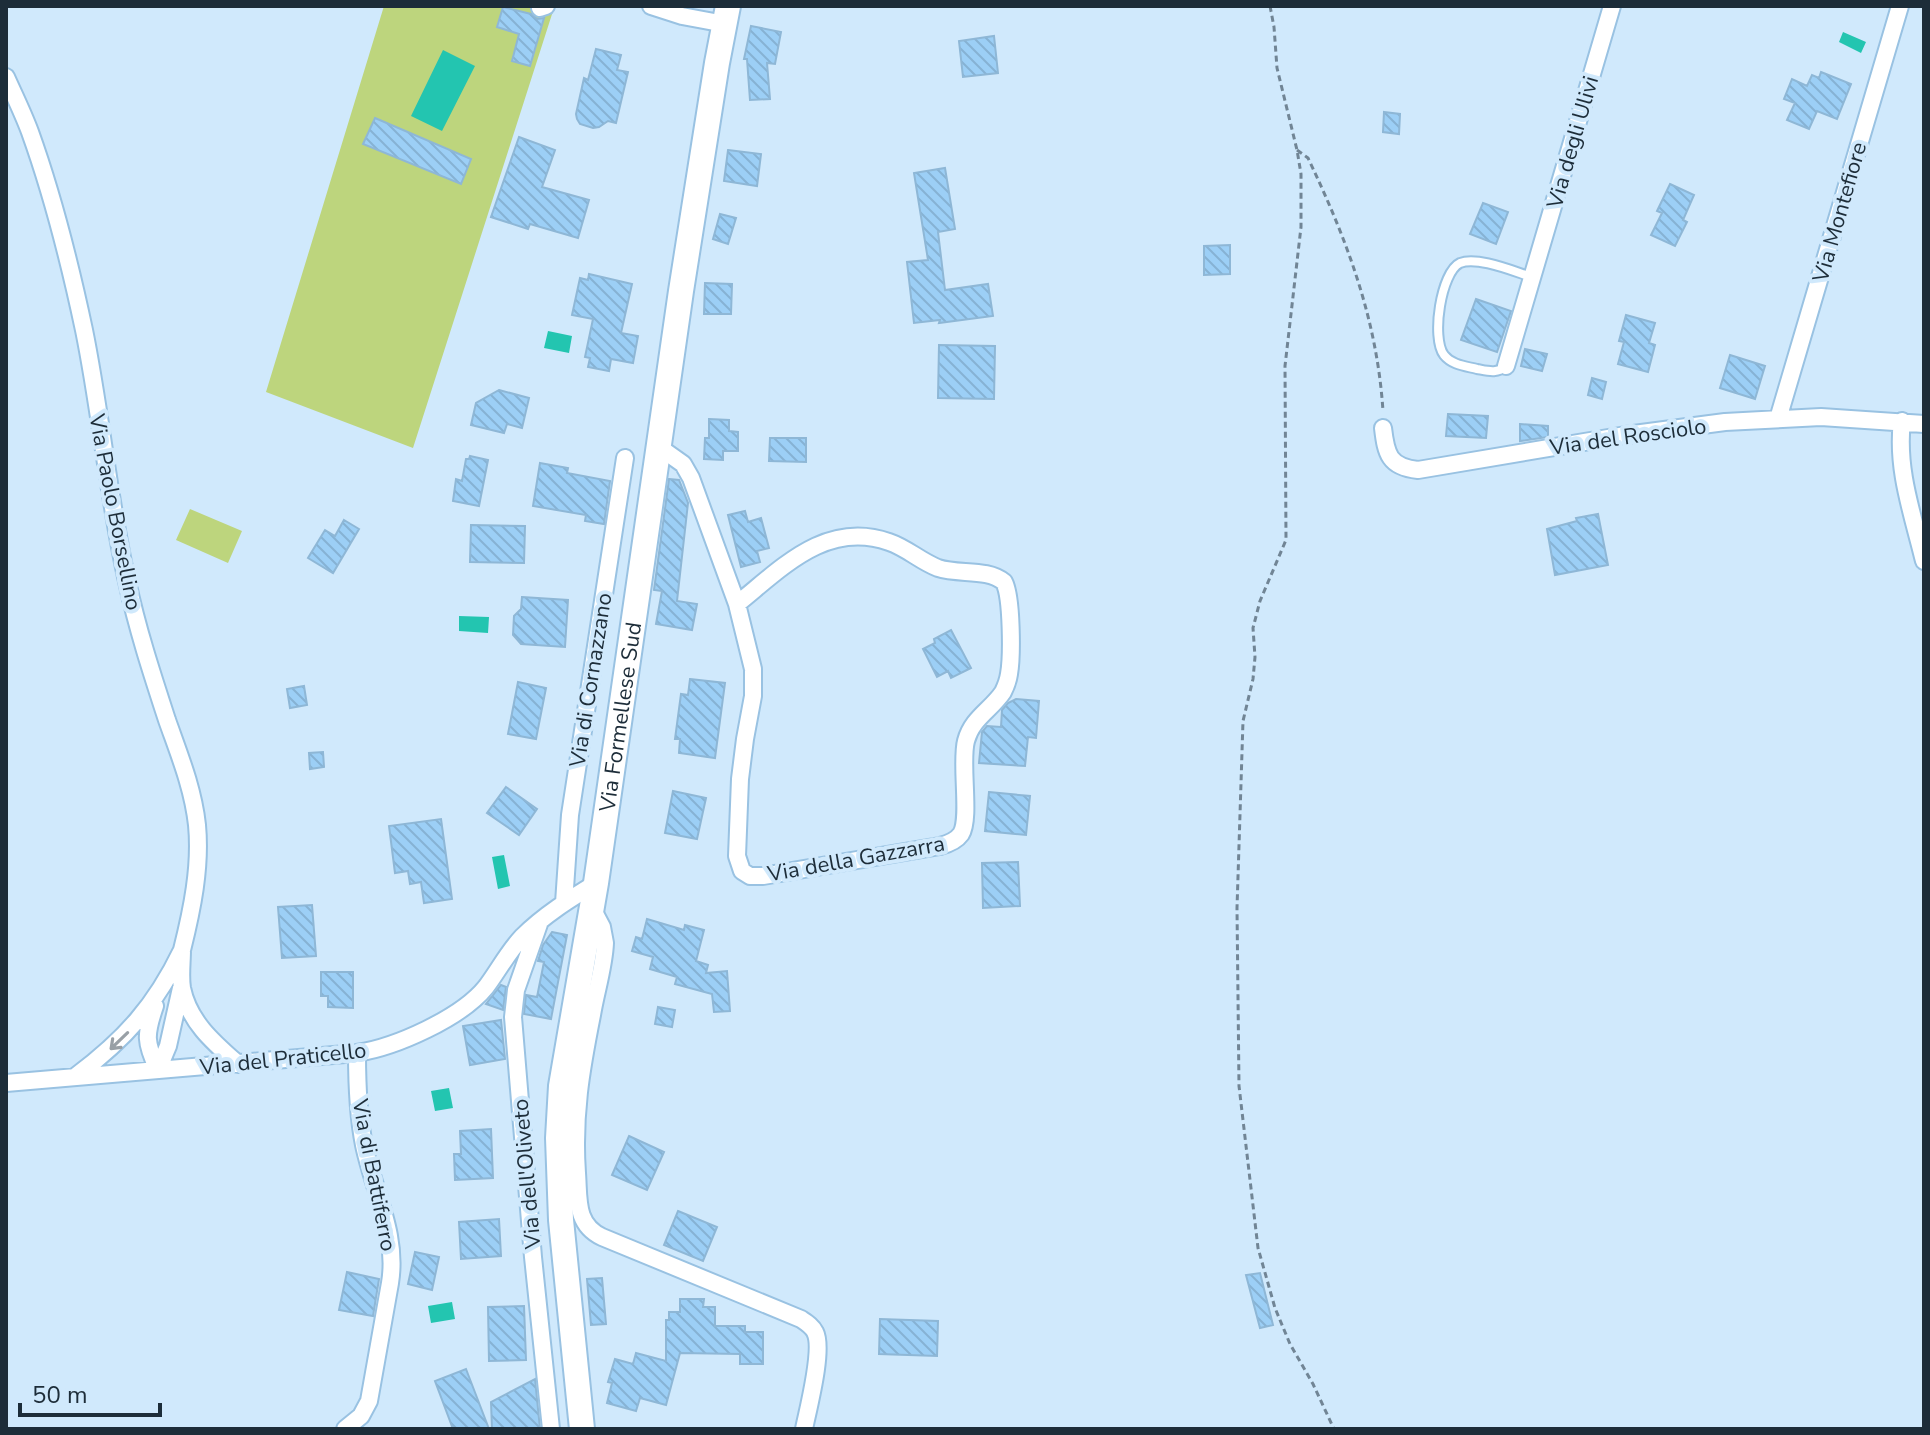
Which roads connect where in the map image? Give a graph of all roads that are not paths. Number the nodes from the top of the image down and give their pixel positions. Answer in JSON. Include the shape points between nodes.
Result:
{"nodes":[{"id":1,"x":651,"y":6,"type":"edge"},
{"id":2,"x":1612,"y":6,"type":"edge"},
{"id":3,"x":1900,"y":6,"type":"edge"},
{"id":4,"x":727,"y":15,"type":"edge"},
{"id":5,"x":6,"y":77,"type":"edge"},
{"id":6,"x":1532,"y":277,"type":"junction"},
{"id":7,"x":1506,"y":366,"type":"joint"},
{"id":8,"x":1778,"y":419,"type":"junction"},
{"id":9,"x":1902,"y":421,"type":"junction"},
{"id":10,"x":1924,"y":424,"type":"edge"},
{"id":11,"x":1383,"y":428,"type":"road end"},
{"id":12,"x":659,"y":447,"type":"junction"},
{"id":13,"x":625,"y":458,"type":"dead end"},
{"id":14,"x":1924,"y":561,"type":"edge"},
{"id":15,"x":737,"y":604,"type":"junction"},
{"id":16,"x":594,"y":895,"type":"junction"},
{"id":17,"x":564,"y":903,"type":"junction"},
{"id":18,"x":540,"y":921,"type":"junction"},
{"id":19,"x":182,"y":950,"type":"junction"},
{"id":20,"x":182,"y":986,"type":"junction"},
{"id":21,"x":160,"y":989,"type":"junction"},
{"id":22,"x":357,"y":1053,"type":"junction"},
{"id":23,"x":238,"y":1064,"type":"junction"},
{"id":24,"x":158,"y":1070,"type":"junction"},
{"id":25,"x":76,"y":1076,"type":"junction"},
{"id":26,"x":6,"y":1083,"type":"edge"},
{"id":27,"x":345,"y":1429,"type":"edge"},
{"id":28,"x":551,"y":1429,"type":"edge"},
{"id":29,"x":582,"y":1429,"type":"edge"},
{"id":30,"x":804,"y":1429,"type":"edge"}],
"edges":[{"from":1,"to":4,"type":"street","via":[[682,16]]},
{"from":2,"to":6,"type":"street","name":"Via degli Ulivi"},
{"from":3,"to":8,"type":"street","name":"Via Montefiore"},
{"from":4,"to":12,"type":"street","name":"Via Formellese Sud"},
{"from":5,"to":19,"type":"street","name":"Via Paolo Borsellino","via":[[55,208],[84,332],[126,579],[195,811],[196,868]]},
{"from":6,"to":7,"type":"street","name":"Via degli Ulivi"},
{"from":6,"to":7,"type":"lane","name":"Via degli Ulivi","via":[[1489,264],[1462,263],[1442,297],[1437,329],[1444,354],[1458,365],[1487,371]]},
{"from":8,"to":9,"type":"street","name":"Via del Rosciolo"},
{"from":8,"to":11,"type":"street","name":"Via del Rosciolo","via":[[1639,433],[1418,470],[1401,467],[1391,458]]},
{"from":9,"to":10,"type":"street","name":"Via del Rosciolo"},
{"from":9,"to":14,"type":"street","via":[[1901,466]]},
{"from":12,"to":15,"type":"street","name":"Via della Gazzarra","via":[[678,459],[691,478]]},
{"from":12,"to":16,"type":"street","name":"Via Formellese Sud"},
{"from":13,"to":17,"type":"street","name":"Via di Cornazzano","via":[[572,800]]},
{"from":15,"to":15,"type":"street","name":"Via della Gazzarra","via":[[754,677],[740,779],[737,856],[742,871],[763,876],[940,846],[959,836],[964,824],[967,736],[1009,679],[1009,596],[1004,582],[992,575],[937,567],[884,540],[848,536],[808,549]]},
{"from":16,"to":17,"type":"street","name":"Via del Praticello"},
{"from":16,"to":29,"type":"street","name":"Via Formellese Sud","via":[[563,1063],[558,1127],[561,1220]]},
{"from":16,"to":30,"type":"street","via":[[605,943],[577,1102],[575,1149],[582,1219],[602,1237],[812,1327],[818,1350]]},
{"from":17,"to":18,"type":"street","name":"Via del Praticello"},
{"from":18,"to":22,"type":"street","name":"Via del Praticello","via":[[461,1010],[391,1045]]},
{"from":18,"to":28,"type":"street","name":"Via dell'Oliveto","via":[[516,990],[513,1017]]},
{"from":19,"to":20,"type":"street"},
{"from":19,"to":21,"type":"street"},
{"from":20,"to":23,"type":"street","via":[[202,1030]]},
{"from":20,"to":24,"type":"street"},
{"from":21,"to":24,"type":"street","via":[[147,1037]]},
{"from":21,"to":25,"type":"street","one_way":true,"via":[[129,1031]]},
{"from":22,"to":23,"type":"street","name":"Via del Praticello"},
{"from":22,"to":27,"type":"street","name":"Via di Battiferro","via":[[362,1131],[392,1256],[369,1401]]},
{"from":23,"to":24,"type":"street","name":"Via del Praticello"},
{"from":24,"to":25,"type":"street","name":"Via del Praticello"},
{"from":25,"to":26,"type":"street","name":"Via del Praticello"}]}
